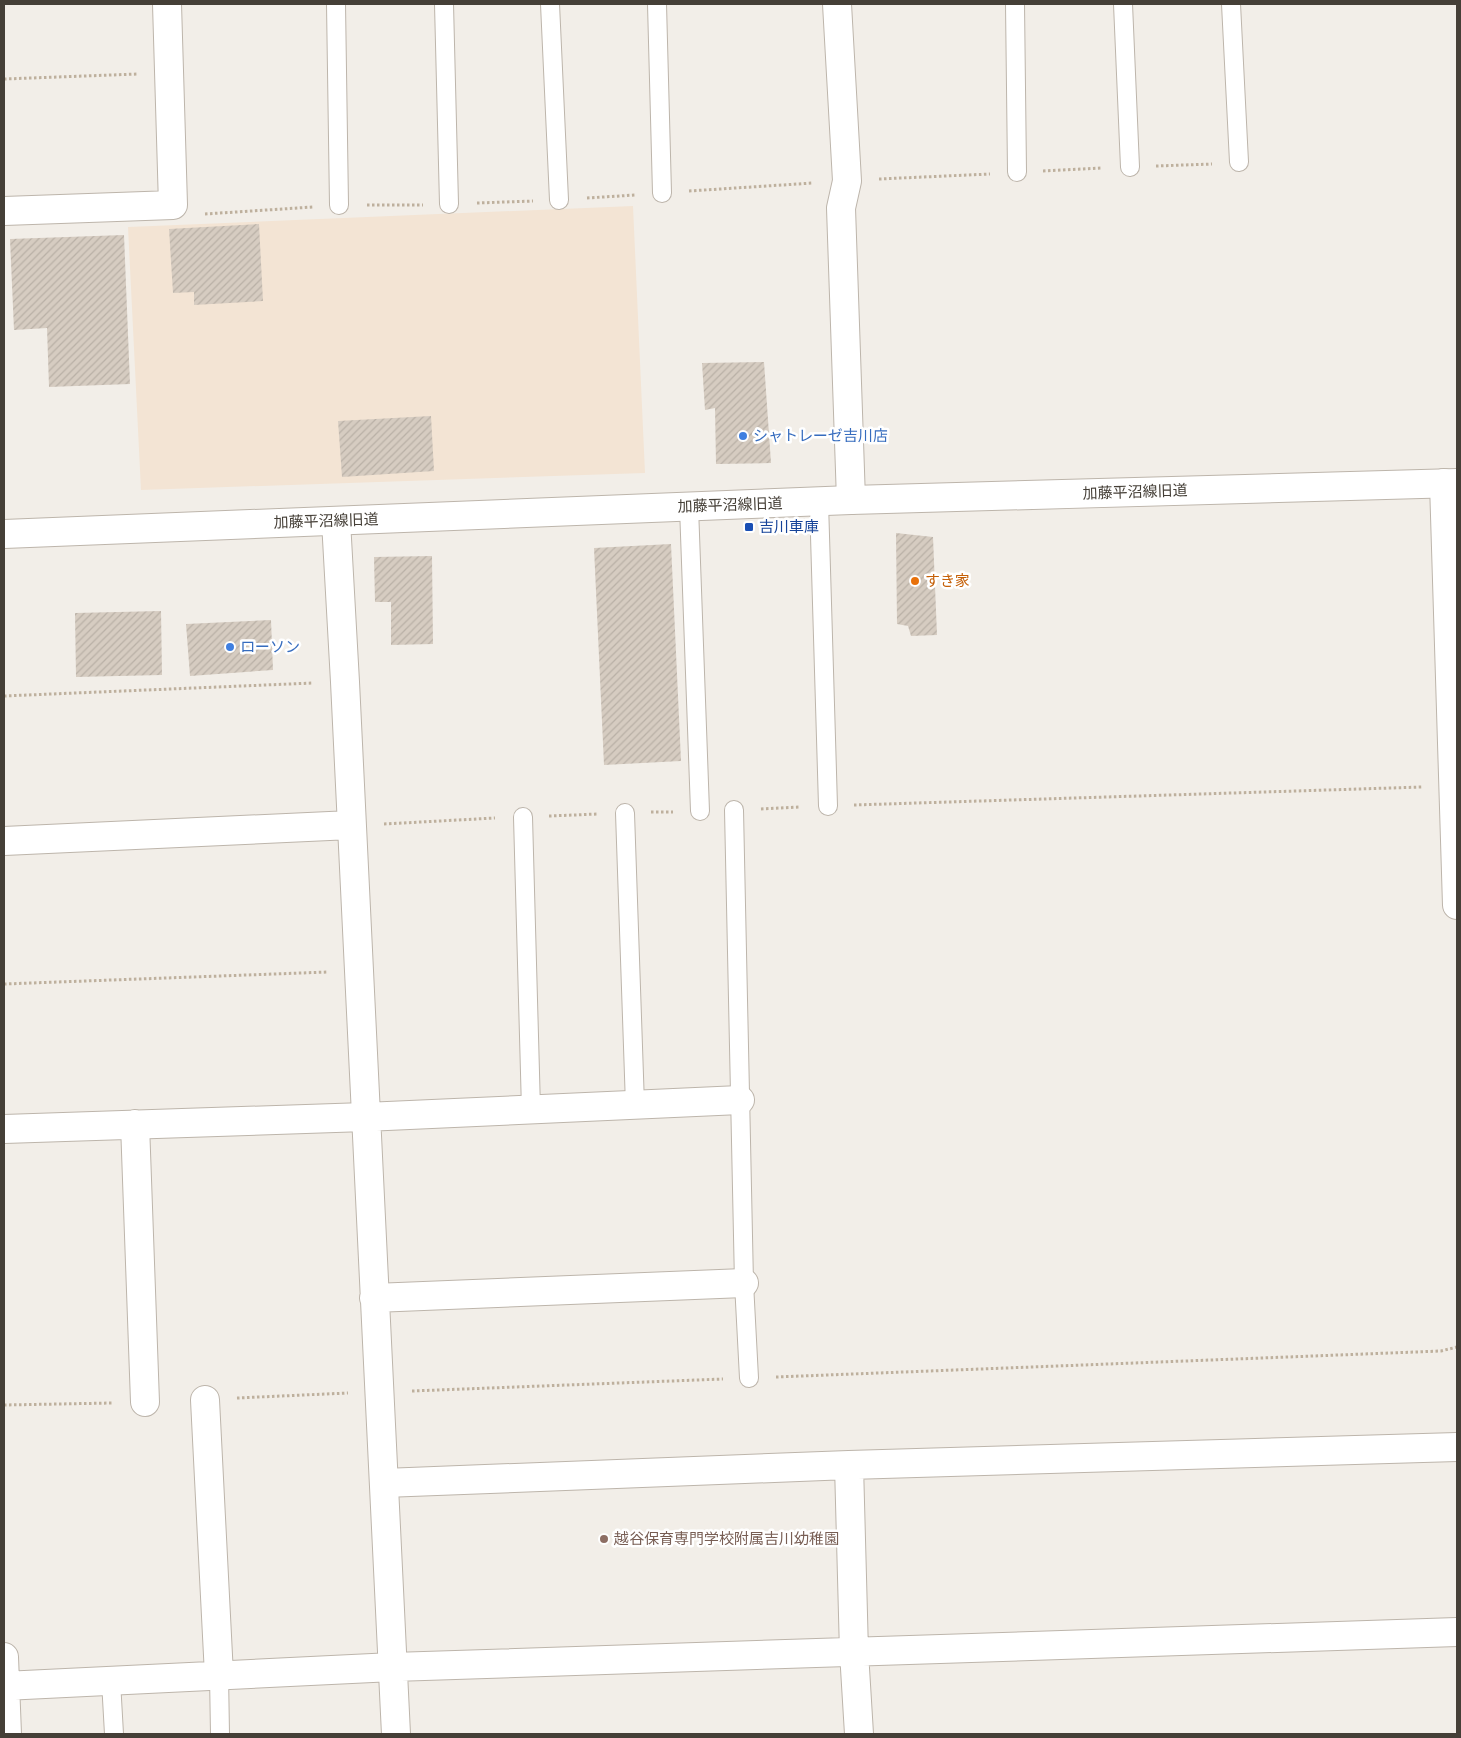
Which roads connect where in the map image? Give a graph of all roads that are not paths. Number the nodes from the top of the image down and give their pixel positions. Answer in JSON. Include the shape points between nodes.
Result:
{"nodes":[{"id":1,"x":167,"y":4,"type":"edge"},
{"id":2,"x":336,"y":4,"type":"edge"},
{"id":3,"x":444,"y":4,"type":"edge"},
{"id":4,"x":550,"y":4,"type":"edge"},
{"id":5,"x":657,"y":4,"type":"edge"},
{"id":6,"x":837,"y":4,"type":"edge"},
{"id":7,"x":1015,"y":4,"type":"edge"},
{"id":8,"x":1124,"y":4,"type":"edge"},
{"id":9,"x":1231,"y":4,"type":"edge"},
{"id":10,"x":1238,"y":162,"type":"road end"},
{"id":11,"x":1130,"y":167,"type":"road end"},
{"id":12,"x":1017,"y":172,"type":"road end"},
{"id":13,"x":662,"y":193,"type":"road end"},
{"id":14,"x":560,"y":200,"type":"road end"},
{"id":15,"x":449,"y":204,"type":"road end"},
{"id":16,"x":339,"y":206,"type":"road end"},
{"id":17,"x":4,"y":211,"type":"edge"},
{"id":18,"x":1450,"y":483,"type":"edge"},
{"id":19,"x":851,"y":500,"type":"junction"},
{"id":20,"x":819,"y":502,"type":"junction"},
{"id":21,"x":689,"y":507,"type":"junction"},
{"id":22,"x":336,"y":521,"type":"junction"},
{"id":23,"x":4,"y":534,"type":"edge"},
{"id":24,"x":828,"y":806,"type":"road end"},
{"id":25,"x":734,"y":810,"type":"road end"},
{"id":26,"x":700,"y":811,"type":"road end"},
{"id":27,"x":626,"y":813,"type":"road end"},
{"id":28,"x":523,"y":817,"type":"road end"},
{"id":29,"x":352,"y":825,"type":"junction"},
{"id":30,"x":4,"y":841,"type":"edge"},
{"id":31,"x":1457,"y":905,"type":"edge"},
{"id":32,"x":740,"y":1100,"type":"junction"},
{"id":33,"x":636,"y":1105,"type":"junction"},
{"id":34,"x":531,"y":1109,"type":"junction"},
{"id":35,"x":365,"y":1117,"type":"junction"},
{"id":36,"x":134,"y":1124,"type":"junction"},
{"id":37,"x":4,"y":1129,"type":"edge"},
{"id":38,"x":744,"y":1284,"type":"junction"},
{"id":39,"x":374,"y":1298,"type":"junction"},
{"id":40,"x":748,"y":1378,"type":"dead end"},
{"id":41,"x":205,"y":1400,"type":"dead end"},
{"id":42,"x":145,"y":1402,"type":"dead end"},
{"id":43,"x":1457,"y":1447,"type":"edge"},
{"id":44,"x":848,"y":1465,"type":"junction"},
{"id":45,"x":384,"y":1483,"type":"junction"},
{"id":46,"x":1457,"y":1632,"type":"edge"},
{"id":47,"x":854,"y":1652,"type":"junction"},
{"id":48,"x":4,"y":1657,"type":"edge"},
{"id":49,"x":393,"y":1667,"type":"junction"},
{"id":50,"x":219,"y":1675,"type":"junction"},
{"id":51,"x":111,"y":1681,"type":"junction"},
{"id":52,"x":4,"y":1686,"type":"edge"},
{"id":53,"x":7,"y":1734,"type":"edge"},
{"id":54,"x":114,"y":1734,"type":"edge"},
{"id":55,"x":220,"y":1734,"type":"edge"},
{"id":56,"x":396,"y":1734,"type":"edge"},
{"id":57,"x":859,"y":1734,"type":"edge"}],
"edges":[{"from":1,"to":17,"type":"street","via":[[173,205]]},
{"from":2,"to":16,"type":"lane"},
{"from":3,"to":15,"type":"lane"},
{"from":4,"to":14,"type":"lane"},
{"from":5,"to":13,"type":"lane"},
{"from":6,"to":19,"type":"street","via":[[847,181],[840,208]]},
{"from":7,"to":12,"type":"lane"},
{"from":8,"to":11,"type":"lane"},
{"from":9,"to":10,"type":"lane"},
{"from":18,"to":19,"type":"street","name":"加藤平沼線旧道"},
{"from":18,"to":31,"type":"street"},
{"from":19,"to":20,"type":"street","name":"加藤平沼線旧道"},
{"from":20,"to":21,"type":"street","name":"加藤平沼線旧道"},
{"from":20,"to":24,"type":"lane"},
{"from":21,"to":22,"type":"street","name":"加藤平沼線旧道"},
{"from":21,"to":26,"type":"lane"},
{"from":22,"to":23,"type":"street","name":"加藤平沼線旧道"},
{"from":22,"to":29,"type":"street"},
{"from":25,"to":32,"type":"lane"},
{"from":27,"to":33,"type":"lane"},
{"from":28,"to":34,"type":"lane"},
{"from":29,"to":30,"type":"street"},
{"from":29,"to":35,"type":"street"},
{"from":32,"to":33,"type":"street"},
{"from":32,"to":38,"type":"lane"},
{"from":33,"to":34,"type":"street"},
{"from":34,"to":35,"type":"street"},
{"from":35,"to":36,"type":"street"},
{"from":35,"to":39,"type":"street"},
{"from":36,"to":37,"type":"street"},
{"from":36,"to":42,"type":"street"},
{"from":38,"to":39,"type":"street"},
{"from":38,"to":40,"type":"lane"},
{"from":39,"to":45,"type":"street"},
{"from":41,"to":50,"type":"street"},
{"from":43,"to":44,"type":"street"},
{"from":44,"to":45,"type":"street"},
{"from":44,"to":47,"type":"street"},
{"from":45,"to":49,"type":"street"},
{"from":46,"to":47,"type":"street"},
{"from":47,"to":49,"type":"street"},
{"from":47,"to":57,"type":"street"},
{"from":48,"to":52,"type":"street"},
{"from":49,"to":50,"type":"street"},
{"from":49,"to":56,"type":"street"},
{"from":50,"to":51,"type":"street"},
{"from":50,"to":55,"type":"lane"},
{"from":51,"to":52,"type":"street"},
{"from":51,"to":54,"type":"lane"},
{"from":52,"to":53,"type":"street"}]}
